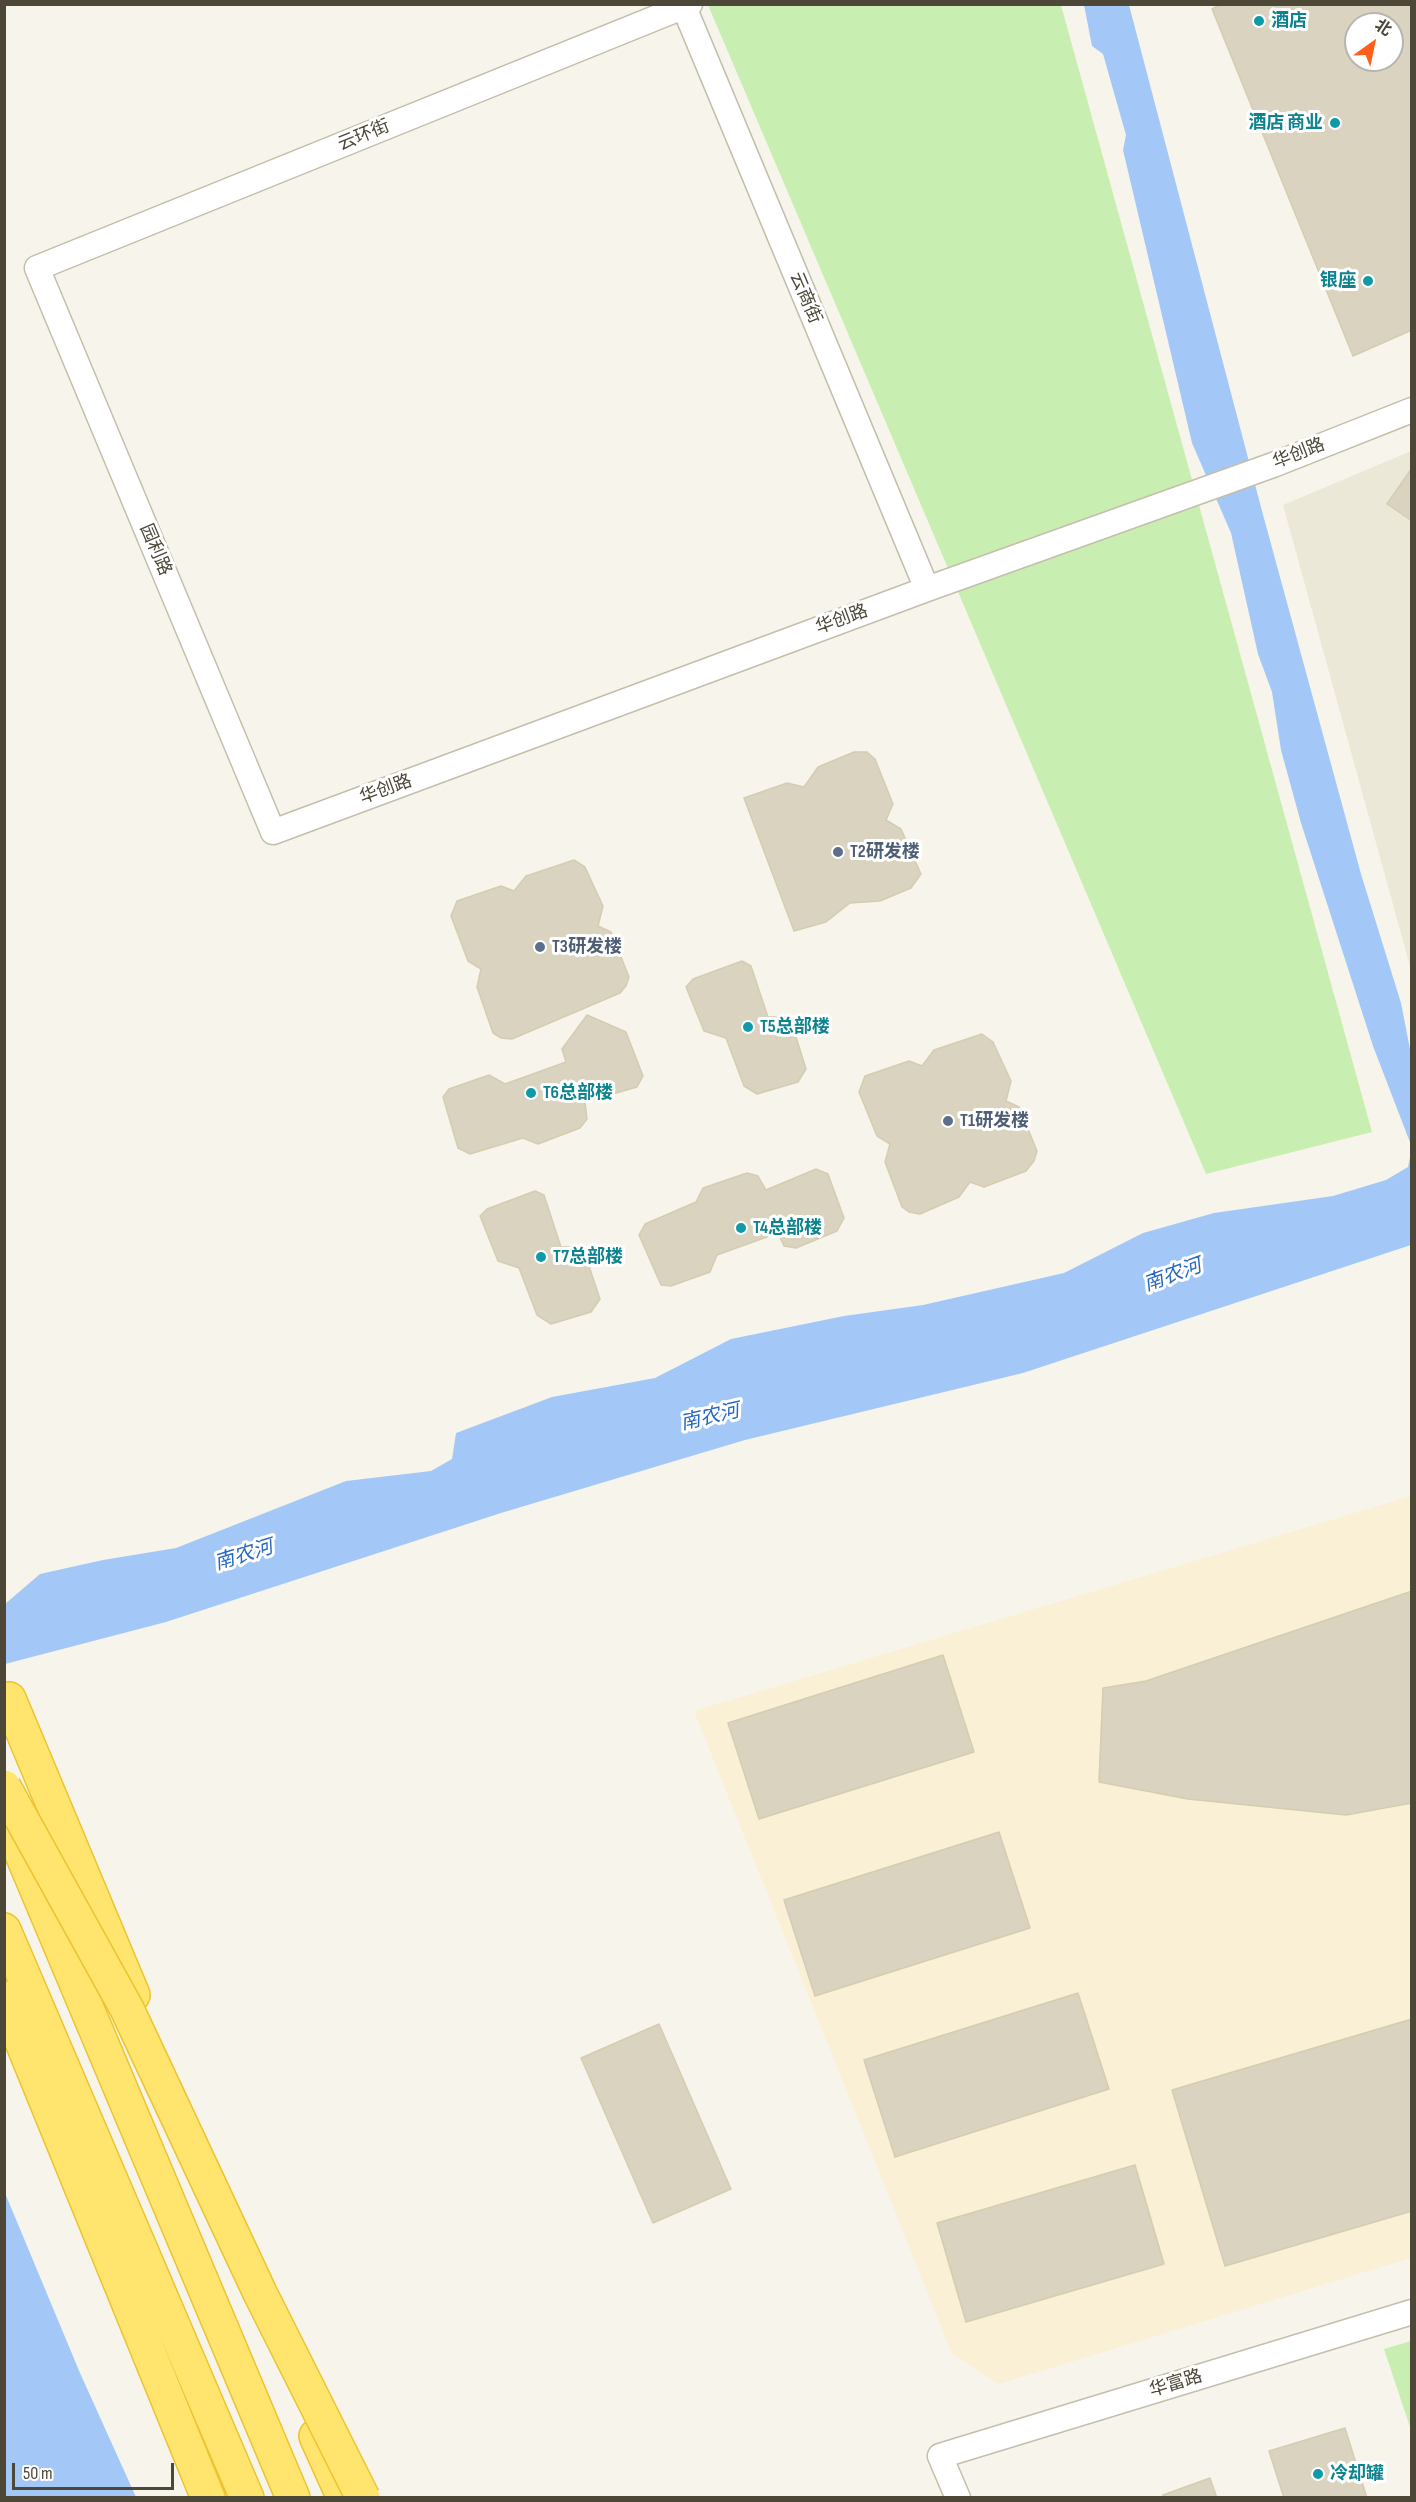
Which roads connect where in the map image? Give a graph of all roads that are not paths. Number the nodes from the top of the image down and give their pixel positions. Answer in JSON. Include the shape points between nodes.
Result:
{"nodes":[{"id":1,"x":687,"y":6,"type":"edge"},
{"id":2,"x":37,"y":268,"type":"joint"},
{"id":3,"x":1412,"y":410,"type":"edge"},
{"id":4,"x":927,"y":588,"type":"junction"},
{"id":5,"x":273,"y":832,"type":"joint"},
{"id":6,"x":9,"y":1699,"type":"dead end"},
{"id":7,"x":4,"y":1787,"type":"edge"},
{"id":8,"x":4,"y":1812,"type":"edge"},
{"id":9,"x":4,"y":1930,"type":"edge"},
{"id":10,"x":4,"y":1998,"type":"edge"},
{"id":11,"x":1412,"y":2312,"type":"edge"},
{"id":12,"x":189,"y":2498,"type":"edge"},
{"id":13,"x":208,"y":2498,"type":"edge"},
{"id":14,"x":247,"y":2498,"type":"edge"},
{"id":15,"x":293,"y":2498,"type":"edge"},
{"id":16,"x":344,"y":2498,"type":"edge"},
{"id":17,"x":363,"y":2498,"type":"edge"},
{"id":18,"x":957,"y":2498,"type":"edge"}],
"edges":[{"from":1,"to":2,"type":"street","name":"云环街"},
{"from":1,"to":4,"type":"street","name":"云商街"},
{"from":2,"to":5,"type":"street","name":"园利路"},
{"from":3,"to":4,"type":"street","name":"华创路","via":[[1273,465]]},
{"from":4,"to":5,"type":"street","name":"华创路"},
{"from":6,"to":16,"type":"highway"},
{"from":7,"to":17,"type":"highway","bridge":true,"via":[[127,2009],[260,2293]]},
{"from":8,"to":15,"type":"highway"},
{"from":9,"to":14,"type":"highway"},
{"from":10,"to":12,"type":"highway"},
{"from":10,"to":13,"type":"highway"},
{"from":11,"to":18,"type":"street","name":"华富路","via":[[940,2456]]}]}
